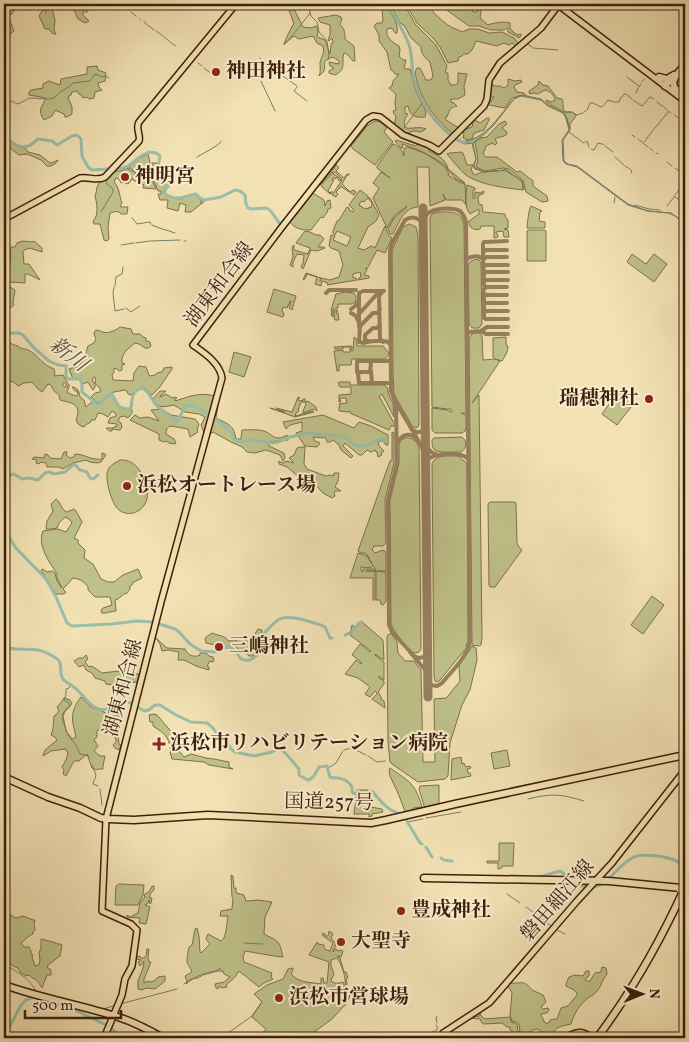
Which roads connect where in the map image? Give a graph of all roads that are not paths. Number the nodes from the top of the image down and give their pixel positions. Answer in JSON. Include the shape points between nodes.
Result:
{"nodes":[{"id":1,"x":236,"y":4,"type":"edge"},
{"id":2,"x":559,"y":4,"type":"edge"},
{"id":3,"x":685,"y":63,"type":"edge"},
{"id":4,"x":674,"y":74,"type":"junction"},
{"id":5,"x":659,"y":77,"type":"junction"},
{"id":6,"x":667,"y":85,"type":"junction"},
{"id":7,"x":683,"y":96,"type":"edge"},
{"id":8,"x":685,"y":101,"type":"edge"},
{"id":9,"x":4,"y":219,"type":"edge"},
{"id":10,"x":685,"y":754,"type":"edge"},
{"id":11,"x":685,"y":770,"type":"edge"},
{"id":12,"x":4,"y":777,"type":"edge"},
{"id":13,"x":106,"y":819,"type":"junction"},
{"id":14,"x":424,"y":879,"type":"dead end"},
{"id":15,"x":592,"y":885,"type":"junction"},
{"id":16,"x":684,"y":890,"type":"edge"},
{"id":17,"x":4,"y":985,"type":"edge"},
{"id":18,"x":113,"y":1016,"type":"junction"},
{"id":19,"x":104,"y":1038,"type":"edge"},
{"id":20,"x":159,"y":1038,"type":"edge"},
{"id":21,"x":163,"y":1038,"type":"edge"},
{"id":22,"x":440,"y":1038,"type":"edge"},
{"id":23,"x":566,"y":1038,"type":"edge"},
{"id":24,"x":576,"y":1038,"type":"edge"},
{"id":25,"x":596,"y":1038,"type":"edge"}],
"edges":[{"from":1,"to":9,"type":"main road","via":[[139,122],[139,141],[105,178],[80,178]]},
{"from":2,"to":5,"type":"main road"},
{"from":2,"to":6,"type":"main road"},
{"from":2,"to":13,"type":"main road","name":"湖東和合線","via":[[540,28],[501,61],[489,80],[485,105],[439,151],[401,134],[380,117],[370,117],[363,123],[193,344],[213,360],[222,378]]},
{"from":3,"to":4,"type":"highway"},
{"from":3,"to":6,"type":"highway"},
{"from":3,"to":7,"type":"highway","via":[[673,82]]},
{"from":4,"to":5,"type":"highway","via":[[667,79]]},
{"from":4,"to":6,"type":"highway"},
{"from":5,"to":6,"type":"main road"},
{"from":6,"to":7,"type":"main road"},
{"from":6,"to":8,"type":"main road"},
{"from":10,"to":13,"type":"highway","name":"国道257号","via":[[371,822],[213,815]]},
{"from":11,"to":15,"type":"main road","name":"磐田細江線"},
{"from":12,"to":13,"type":"highway","name":"国道257号"},
{"from":13,"to":18,"type":"main road","name":"湖東和合線","via":[[102,911],[137,930],[132,966]]},
{"from":14,"to":15,"type":"highway"},
{"from":15,"to":16,"type":"highway","via":[[630,883]]},
{"from":15,"to":22,"type":"main road","name":"磐田細江線","via":[[489,1003],[442,1033]]},
{"from":16,"to":25,"type":"highway","via":[[653,956],[614,1017]]},
{"from":17,"to":18,"type":"highway"},
{"from":18,"to":19,"type":"main road"},
{"from":18,"to":20,"type":"highway"},
{"from":18,"to":21,"type":"highway"},
{"from":23,"to":25,"type":"highway","via":[[576,1033]]},
{"from":24,"to":25,"type":"highway"}]}
